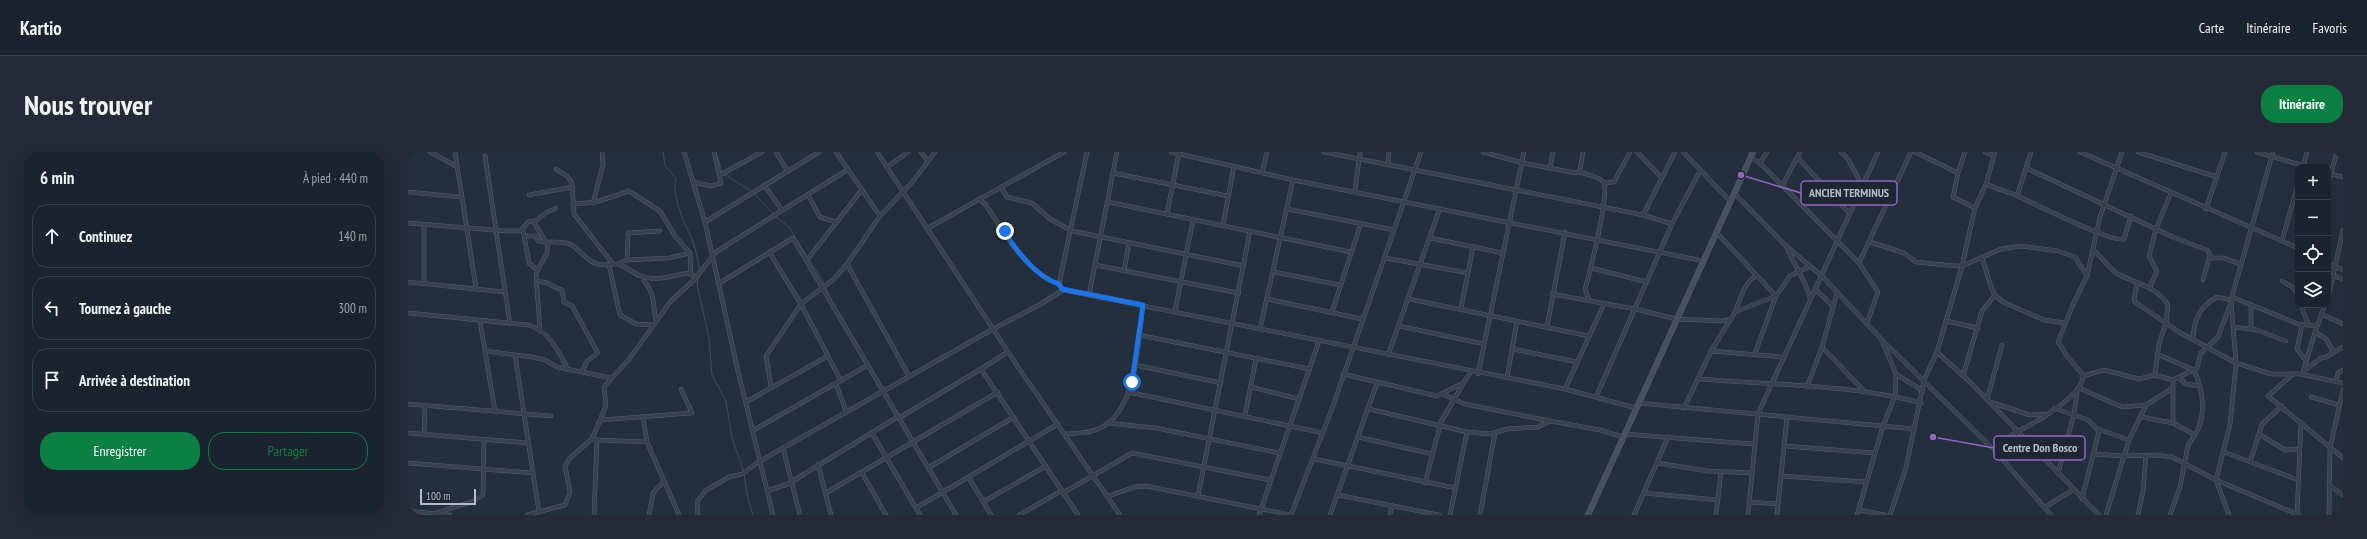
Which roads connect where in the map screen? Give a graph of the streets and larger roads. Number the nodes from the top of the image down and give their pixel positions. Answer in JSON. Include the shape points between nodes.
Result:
{"nodes":[{"id":1,"x":430,"y":152,"type":"edge"},
{"id":2,"x":455,"y":152,"type":"edge"},
{"id":3,"x":602,"y":152,"type":"edge"},
{"id":4,"x":684,"y":152,"type":"edge"},
{"id":5,"x":714,"y":152,"type":"edge"},
{"id":6,"x":762,"y":152,"type":"edge"},
{"id":7,"x":776,"y":152,"type":"edge"},
{"id":8,"x":819,"y":152,"type":"edge"},
{"id":9,"x":836,"y":152,"type":"edge"},
{"id":10,"x":877,"y":152,"type":"edge"},
{"id":11,"x":908,"y":152,"type":"edge"},
{"id":12,"x":921,"y":152,"type":"edge"},
{"id":13,"x":935,"y":152,"type":"edge"},
{"id":14,"x":1064,"y":152,"type":"edge"},
{"id":15,"x":1087,"y":152,"type":"edge"},
{"id":16,"x":1117,"y":152,"type":"edge"},
{"id":17,"x":1171,"y":152,"type":"edge"},
{"id":18,"x":1267,"y":152,"type":"edge"},
{"id":19,"x":1324,"y":152,"type":"edge"},
{"id":20,"x":1360,"y":152,"type":"edge"},
{"id":21,"x":1390,"y":152,"type":"edge"},
{"id":22,"x":1421,"y":152,"type":"edge"},
{"id":23,"x":1483,"y":152,"type":"edge"},
{"id":24,"x":1524,"y":152,"type":"edge"},
{"id":25,"x":1553,"y":152,"type":"edge"},
{"id":26,"x":1583,"y":152,"type":"edge"},
{"id":27,"x":1630,"y":152,"type":"edge"},
{"id":28,"x":1637,"y":152,"type":"edge"},
{"id":29,"x":1675,"y":152,"type":"edge"},
{"id":30,"x":1683,"y":152,"type":"edge"},
{"id":31,"x":1767,"y":152,"type":"edge"},
{"id":32,"x":1800,"y":152,"type":"edge"},
{"id":33,"x":1841,"y":152,"type":"edge"},
{"id":34,"x":1878,"y":152,"type":"edge"},
{"id":35,"x":1911,"y":152,"type":"edge"},
{"id":36,"x":1915,"y":152,"type":"edge"},
{"id":37,"x":1965,"y":152,"type":"edge"},
{"id":38,"x":1985,"y":152,"type":"edge"},
{"id":39,"x":2030,"y":152,"type":"edge"},
{"id":40,"x":2080,"y":152,"type":"edge"},
{"id":41,"x":2122,"y":152,"type":"edge"},
{"id":42,"x":2138,"y":152,"type":"edge"},
{"id":43,"x":2225,"y":152,"type":"edge"},
{"id":44,"x":2257,"y":152,"type":"edge"},
{"id":45,"x":2307,"y":152,"type":"edge"},
{"id":46,"x":2337,"y":152,"type":"edge"},
{"id":47,"x":1178,"y":153,"type":"edge"},
{"id":48,"x":1489,"y":153,"type":"edge"},
{"id":49,"x":1994,"y":154,"type":"edge"},
{"id":50,"x":2272,"y":154,"type":"edge"},
{"id":51,"x":1752,"y":155,"type":"edge"},
{"id":52,"x":485,"y":156,"type":"dead end"},
{"id":53,"x":1797,"y":157,"type":"junction"},
{"id":54,"x":1360,"y":158,"type":"junction"},
{"id":55,"x":928,"y":161,"type":"junction"},
{"id":56,"x":1522,"y":163,"type":"junction"},
{"id":57,"x":1760,"y":163,"type":"junction"},
{"id":58,"x":1388,"y":164,"type":"junction"},
{"id":59,"x":2297,"y":164,"type":"edge"},
{"id":60,"x":2305,"y":164,"type":"edge"},
{"id":61,"x":456,"y":166,"type":"junction"},
{"id":62,"x":1234,"y":166,"type":"junction"},
{"id":63,"x":887,"y":167,"type":"junction"},
{"id":64,"x":1550,"y":168,"type":"junction"},
{"id":65,"x":2026,"y":168,"type":"junction"},
{"id":66,"x":2331,"y":168,"type":"edge"},
{"id":67,"x":556,"y":169,"type":"dead end"},
{"id":68,"x":2117,"y":169,"type":"junction"},
{"id":69,"x":788,"y":170,"type":"junction"},
{"id":70,"x":847,"y":170,"type":"junction"},
{"id":71,"x":1415,"y":170,"type":"junction"},
{"id":72,"x":1700,"y":171,"type":"junction"},
{"id":73,"x":1579,"y":172,"type":"junction"},
{"id":74,"x":1113,"y":173,"type":"junction"},
{"id":75,"x":1262,"y":173,"type":"junction"},
{"id":76,"x":1958,"y":173,"type":"junction"},
{"id":77,"x":2331,"y":174,"type":"edge"},
{"id":78,"x":720,"y":175,"type":"junction"},
{"id":79,"x":1661,"y":177,"type":"junction"},
{"id":80,"x":2217,"y":177,"type":"junction"},
{"id":81,"x":2343,"y":177,"type":"edge"},
{"id":82,"x":1293,"y":180,"type":"junction"},
{"id":83,"x":693,"y":182,"type":"junction"},
{"id":84,"x":1604,"y":183,"type":"junction"},
{"id":85,"x":1986,"y":184,"type":"junction"},
{"id":86,"x":764,"y":185,"type":"junction"},
{"id":87,"x":1173,"y":185,"type":"junction"},
{"id":88,"x":1862,"y":185,"type":"junction"},
{"id":89,"x":1782,"y":186,"type":"junction"},
{"id":90,"x":573,"y":187,"type":"junction"},
{"id":91,"x":1000,"y":187,"type":"junction"},
{"id":92,"x":904,"y":190,"type":"junction"},
{"id":93,"x":861,"y":191,"type":"junction"},
{"id":94,"x":1355,"y":191,"type":"junction"},
{"id":95,"x":1517,"y":191,"type":"junction"},
{"id":96,"x":408,"y":192,"type":"edge"},
{"id":97,"x":1734,"y":193,"type":"junction"},
{"id":98,"x":2172,"y":193,"type":"junction"},
{"id":99,"x":529,"y":195,"type":"dead end"},
{"id":100,"x":808,"y":195,"type":"junction"},
{"id":101,"x":2295,"y":195,"type":"edge"},
{"id":102,"x":1228,"y":196,"type":"junction"},
{"id":103,"x":2017,"y":196,"type":"junction"},
{"id":104,"x":462,"y":197,"type":"junction"},
{"id":105,"x":979,"y":199,"type":"junction"},
{"id":106,"x":1405,"y":201,"type":"junction"},
{"id":107,"x":1108,"y":202,"type":"junction"},
{"id":108,"x":1731,"y":202,"type":"junction"},
{"id":109,"x":593,"y":203,"type":"junction"},
{"id":110,"x":2104,"y":203,"type":"junction"},
{"id":111,"x":573,"y":204,"type":"junction"},
{"id":112,"x":556,"y":208,"type":"dead end"},
{"id":113,"x":1440,"y":208,"type":"junction"},
{"id":114,"x":1603,"y":208,"type":"junction"},
{"id":115,"x":1975,"y":208,"type":"junction"},
{"id":116,"x":1287,"y":209,"type":"junction"},
{"id":117,"x":2206,"y":209,"type":"junction"},
{"id":118,"x":782,"y":210,"type":"junction"},
{"id":119,"x":1849,"y":213,"type":"junction"},
{"id":120,"x":1167,"y":214,"type":"junction"},
{"id":121,"x":880,"y":216,"type":"junction"},
{"id":122,"x":1643,"y":216,"type":"junction"},
{"id":123,"x":2131,"y":216,"type":"junction"},
{"id":124,"x":1193,"y":220,"type":"junction"},
{"id":125,"x":534,"y":222,"type":"junction"},
{"id":126,"x":705,"y":222,"type":"junction"},
{"id":127,"x":836,"y":222,"type":"junction"},
{"id":128,"x":1510,"y":222,"type":"junction"},
{"id":129,"x":408,"y":223,"type":"edge"},
{"id":130,"x":1360,"y":223,"type":"junction"},
{"id":131,"x":1672,"y":224,"type":"junction"},
{"id":132,"x":424,"y":225,"type":"junction"},
{"id":133,"x":1223,"y":225,"type":"junction"},
{"id":134,"x":467,"y":228,"type":"junction"},
{"id":135,"x":928,"y":228,"type":"junction"},
{"id":136,"x":2252,"y":228,"type":"junction"},
{"id":137,"x":2156,"y":229,"type":"junction"},
{"id":138,"x":523,"y":230,"type":"junction"},
{"id":139,"x":1394,"y":230,"type":"junction"},
{"id":140,"x":2343,"y":230,"type":"edge"},
{"id":141,"x":498,"y":231,"type":"junction"},
{"id":142,"x":660,"y":231,"type":"dead end"},
{"id":143,"x":1072,"y":231,"type":"junction"},
{"id":144,"x":1250,"y":231,"type":"junction"},
{"id":145,"x":1565,"y":232,"type":"junction"},
{"id":146,"x":2096,"y":232,"type":"junction"},
{"id":147,"x":1716,"y":233,"type":"junction"},
{"id":148,"x":524,"y":236,"type":"junction"},
{"id":149,"x":536,"y":236,"type":"junction"},
{"id":150,"x":541,"y":236,"type":"junction"},
{"id":151,"x":1101,"y":236,"type":"junction"},
{"id":152,"x":1280,"y":237,"type":"junction"},
{"id":153,"x":1430,"y":238,"type":"junction"},
{"id":154,"x":1596,"y":239,"type":"junction"},
{"id":155,"x":2282,"y":241,"type":"junction"},
{"id":156,"x":546,"y":242,"type":"junction"},
{"id":157,"x":1129,"y":242,"type":"junction"},
{"id":158,"x":1870,"y":242,"type":"junction"},
{"id":159,"x":1837,"y":243,"type":"junction"},
{"id":160,"x":1785,"y":245,"type":"junction"},
{"id":161,"x":2341,"y":245,"type":"edge"},
{"id":162,"x":1473,"y":247,"type":"junction"},
{"id":163,"x":2295,"y":247,"type":"edge"},
{"id":164,"x":2093,"y":250,"type":"junction"},
{"id":165,"x":769,"y":252,"type":"junction"},
{"id":166,"x":1351,"y":252,"type":"junction"},
{"id":167,"x":690,"y":253,"type":"junction"},
{"id":168,"x":1186,"y":253,"type":"junction"},
{"id":169,"x":1503,"y":253,"type":"junction"},
{"id":170,"x":1660,"y":253,"type":"junction"},
{"id":171,"x":713,"y":256,"type":"junction"},
{"id":172,"x":2210,"y":256,"type":"junction"},
{"id":173,"x":1982,"y":257,"type":"junction"},
{"id":174,"x":1384,"y":258,"type":"junction"},
{"id":175,"x":627,"y":260,"type":"junction"},
{"id":176,"x":807,"y":260,"type":"junction"},
{"id":177,"x":1704,"y":261,"type":"junction"},
{"id":178,"x":1859,"y":263,"type":"junction"},
{"id":179,"x":613,"y":264,"type":"junction"},
{"id":180,"x":619,"y":264,"type":"junction"},
{"id":181,"x":847,"y":264,"type":"junction"},
{"id":182,"x":2241,"y":264,"type":"junction"},
{"id":183,"x":2331,"y":264,"type":"edge"},
{"id":184,"x":609,"y":265,"type":"junction"},
{"id":185,"x":1095,"y":265,"type":"junction"},
{"id":186,"x":1244,"y":266,"type":"junction"},
{"id":187,"x":1421,"y":266,"type":"junction"},
{"id":188,"x":1810,"y":266,"type":"junction"},
{"id":189,"x":1962,"y":266,"type":"junction"},
{"id":190,"x":2334,"y":266,"type":"junction"},
{"id":191,"x":1591,"y":268,"type":"junction"},
{"id":192,"x":537,"y":270,"type":"junction"},
{"id":193,"x":2343,"y":270,"type":"edge"},
{"id":194,"x":1124,"y":271,"type":"junction"},
{"id":195,"x":1797,"y":271,"type":"junction"},
{"id":196,"x":1274,"y":272,"type":"junction"},
{"id":197,"x":1468,"y":273,"type":"junction"},
{"id":198,"x":691,"y":274,"type":"junction"},
{"id":199,"x":1756,"y":276,"type":"junction"},
{"id":200,"x":1822,"y":276,"type":"junction"},
{"id":201,"x":2087,"y":276,"type":"junction"},
{"id":202,"x":2334,"y":276,"type":"junction"},
{"id":203,"x":696,"y":277,"type":"junction"},
{"id":204,"x":2203,"y":280,"type":"dead end"},
{"id":205,"x":2343,"y":280,"type":"edge"},
{"id":206,"x":644,"y":281,"type":"dead end"},
{"id":207,"x":2282,"y":281,"type":"dead end"},
{"id":208,"x":408,"y":282,"type":"edge"},
{"id":209,"x":536,"y":282,"type":"junction"},
{"id":210,"x":1181,"y":282,"type":"junction"},
{"id":211,"x":1647,"y":282,"type":"junction"},
{"id":212,"x":2137,"y":282,"type":"junction"},
{"id":213,"x":424,"y":283,"type":"junction"},
{"id":214,"x":718,"y":284,"type":"junction"},
{"id":215,"x":1059,"y":284,"type":"junction"},
{"id":216,"x":1340,"y":285,"type":"junction"},
{"id":217,"x":2150,"y":287,"type":"junction"},
{"id":218,"x":476,"y":288,"type":"junction"},
{"id":219,"x":822,"y":288,"type":"junction"},
{"id":220,"x":2331,"y":288,"type":"edge"},
{"id":221,"x":1815,"y":289,"type":"junction"},
{"id":222,"x":1063,"y":290,"type":"junction"},
{"id":223,"x":2295,"y":290,"type":"edge"},
{"id":224,"x":505,"y":292,"type":"junction"},
{"id":225,"x":1239,"y":293,"type":"junction"},
{"id":226,"x":1837,"y":293,"type":"junction"},
{"id":227,"x":1552,"y":294,"type":"junction"},
{"id":228,"x":1995,"y":294,"type":"junction"},
{"id":229,"x":1089,"y":295,"type":"junction"},
{"id":230,"x":1776,"y":296,"type":"junction"},
{"id":231,"x":1409,"y":298,"type":"junction"},
{"id":232,"x":1810,"y":298,"type":"junction"},
{"id":233,"x":1267,"y":299,"type":"junction"},
{"id":234,"x":1589,"y":300,"type":"junction"},
{"id":235,"x":2231,"y":300,"type":"junction"},
{"id":236,"x":801,"y":304,"type":"junction"},
{"id":237,"x":1604,"y":304,"type":"junction"},
{"id":238,"x":2251,"y":304,"type":"junction"},
{"id":239,"x":1143,"y":305,"type":"junction"},
{"id":240,"x":1833,"y":306,"type":"junction"},
{"id":241,"x":1461,"y":308,"type":"junction"},
{"id":242,"x":2303,"y":308,"type":"edge"},
{"id":243,"x":2324,"y":308,"type":"edge"},
{"id":244,"x":1635,"y":309,"type":"junction"},
{"id":245,"x":1175,"y":311,"type":"junction"},
{"id":246,"x":1332,"y":312,"type":"junction"},
{"id":247,"x":1735,"y":312,"type":"junction"},
{"id":248,"x":408,"y":313,"type":"edge"},
{"id":249,"x":1489,"y":314,"type":"junction"},
{"id":250,"x":2321,"y":314,"type":"junction"},
{"id":251,"x":1362,"y":319,"type":"junction"},
{"id":252,"x":1676,"y":319,"type":"junction"},
{"id":253,"x":1731,"y":319,"type":"junction"},
{"id":254,"x":480,"y":321,"type":"junction"},
{"id":255,"x":1517,"y":321,"type":"junction"},
{"id":256,"x":1946,"y":321,"type":"junction"},
{"id":257,"x":654,"y":323,"type":"junction"},
{"id":258,"x":1233,"y":323,"type":"junction"},
{"id":259,"x":1867,"y":323,"type":"junction"},
{"id":260,"x":2065,"y":323,"type":"junction"},
{"id":261,"x":2166,"y":323,"type":"junction"},
{"id":262,"x":510,"y":324,"type":"junction"},
{"id":263,"x":2302,"y":324,"type":"junction"},
{"id":264,"x":2308,"y":324,"type":"junction"},
{"id":265,"x":2343,"y":324,"type":"edge"},
{"id":266,"x":1399,"y":326,"type":"junction"},
{"id":267,"x":2317,"y":326,"type":"junction"},
{"id":268,"x":1547,"y":327,"type":"junction"},
{"id":269,"x":2234,"y":327,"type":"junction"},
{"id":270,"x":1978,"y":328,"type":"junction"},
{"id":271,"x":540,"y":329,"type":"junction"},
{"id":272,"x":993,"y":329,"type":"junction"},
{"id":273,"x":1260,"y":329,"type":"junction"},
{"id":274,"x":2251,"y":329,"type":"junction"},
{"id":275,"x":2315,"y":332,"type":"junction"},
{"id":276,"x":1139,"y":335,"type":"junction"},
{"id":277,"x":1589,"y":336,"type":"junction"},
{"id":278,"x":2193,"y":339,"type":"junction"},
{"id":279,"x":1319,"y":340,"type":"junction"},
{"id":280,"x":1882,"y":340,"type":"junction"},
{"id":281,"x":2286,"y":341,"type":"dead end"},
{"id":282,"x":1484,"y":344,"type":"junction"},
{"id":283,"x":2002,"y":345,"type":"dead end"},
{"id":284,"x":1822,"y":347,"type":"junction"},
{"id":285,"x":2343,"y":347,"type":"edge"},
{"id":286,"x":1352,"y":348,"type":"junction"},
{"id":287,"x":2209,"y":348,"type":"junction"},
{"id":288,"x":1513,"y":349,"type":"junction"},
{"id":289,"x":485,"y":351,"type":"junction"},
{"id":290,"x":1711,"y":351,"type":"junction"},
{"id":291,"x":2333,"y":351,"type":"junction"},
{"id":292,"x":1008,"y":352,"type":"junction"},
{"id":293,"x":1937,"y":352,"type":"junction"},
{"id":294,"x":1227,"y":353,"type":"junction"},
{"id":295,"x":1755,"y":353,"type":"junction"},
{"id":296,"x":2157,"y":354,"type":"junction"},
{"id":297,"x":516,"y":355,"type":"junction"},
{"id":298,"x":1388,"y":355,"type":"junction"},
{"id":299,"x":828,"y":356,"type":"junction"},
{"id":300,"x":1782,"y":357,"type":"junction"},
{"id":301,"x":1256,"y":358,"type":"junction"},
{"id":302,"x":1577,"y":362,"type":"junction"},
{"id":303,"x":2307,"y":362,"type":"junction"},
{"id":304,"x":2236,"y":363,"type":"junction"},
{"id":305,"x":1135,"y":364,"type":"junction"},
{"id":306,"x":868,"y":365,"type":"junction"},
{"id":307,"x":981,"y":369,"type":"junction"},
{"id":308,"x":1310,"y":369,"type":"junction"},
{"id":309,"x":568,"y":370,"type":"junction"},
{"id":310,"x":2194,"y":370,"type":"junction"},
{"id":311,"x":2343,"y":370,"type":"edge"},
{"id":312,"x":582,"y":372,"type":"junction"},
{"id":313,"x":1472,"y":372,"type":"junction"},
{"id":314,"x":2302,"y":373,"type":"junction"},
{"id":315,"x":1343,"y":374,"type":"junction"},
{"id":316,"x":1478,"y":374,"type":"junction"},
{"id":317,"x":1896,"y":374,"type":"junction"},
{"id":318,"x":2293,"y":374,"type":"junction"},
{"id":319,"x":2155,"y":375,"type":"junction"},
{"id":320,"x":909,"y":376,"type":"junction"},
{"id":321,"x":1963,"y":376,"type":"junction"},
{"id":322,"x":2084,"y":376,"type":"junction"},
{"id":323,"x":611,"y":378,"type":"junction"},
{"id":324,"x":1507,"y":378,"type":"junction"},
{"id":325,"x":2179,"y":378,"type":"junction"},
{"id":326,"x":1699,"y":379,"type":"junction"},
{"id":327,"x":1924,"y":380,"type":"junction"},
{"id":328,"x":2173,"y":380,"type":"junction"},
{"id":329,"x":841,"y":381,"type":"junction"},
{"id":330,"x":1221,"y":382,"type":"junction"},
{"id":331,"x":2336,"y":382,"type":"junction"},
{"id":332,"x":1377,"y":383,"type":"junction"},
{"id":333,"x":1463,"y":383,"type":"junction"},
{"id":334,"x":2343,"y":383,"type":"edge"},
{"id":335,"x":836,"y":384,"type":"junction"},
{"id":336,"x":1771,"y":384,"type":"junction"},
{"id":337,"x":2200,"y":386,"type":"junction"},
{"id":338,"x":771,"y":387,"type":"junction"},
{"id":339,"x":1251,"y":387,"type":"junction"},
{"id":340,"x":1807,"y":387,"type":"junction"},
{"id":341,"x":2173,"y":388,"type":"junction"},
{"id":342,"x":681,"y":389,"type":"dead end"},
{"id":343,"x":1565,"y":389,"type":"junction"},
{"id":344,"x":883,"y":390,"type":"junction"},
{"id":345,"x":2078,"y":390,"type":"junction"},
{"id":346,"x":2343,"y":390,"type":"edge"},
{"id":347,"x":1923,"y":391,"type":"junction"},
{"id":348,"x":998,"y":392,"type":"junction"},
{"id":349,"x":1128,"y":392,"type":"junction"},
{"id":350,"x":1866,"y":393,"type":"junction"},
{"id":351,"x":1442,"y":394,"type":"junction"},
{"id":352,"x":1895,"y":396,"type":"junction"},
{"id":353,"x":1596,"y":397,"type":"junction"},
{"id":354,"x":2311,"y":397,"type":"dead end"},
{"id":355,"x":1299,"y":399,"type":"junction"},
{"id":356,"x":1452,"y":400,"type":"junction"},
{"id":357,"x":1988,"y":401,"type":"junction"},
{"id":358,"x":746,"y":402,"type":"junction"},
{"id":359,"x":1920,"y":403,"type":"junction"},
{"id":360,"x":408,"y":404,"type":"edge"},
{"id":361,"x":425,"y":405,"type":"junction"},
{"id":362,"x":1637,"y":405,"type":"junction"},
{"id":363,"x":2146,"y":405,"type":"junction"},
{"id":364,"x":2339,"y":405,"type":"junction"},
{"id":365,"x":2282,"y":406,"type":"junction"},
{"id":366,"x":1684,"y":408,"type":"junction"},
{"id":367,"x":2054,"y":408,"type":"junction"},
{"id":368,"x":1369,"y":409,"type":"junction"},
{"id":369,"x":1216,"y":410,"type":"junction"},
{"id":370,"x":495,"y":411,"type":"junction"},
{"id":371,"x":846,"y":411,"type":"junction"},
{"id":372,"x":524,"y":414,"type":"junction"},
{"id":373,"x":1758,"y":414,"type":"junction"},
{"id":374,"x":2046,"y":414,"type":"junction"},
{"id":375,"x":2074,"y":414,"type":"junction"},
{"id":376,"x":1245,"y":415,"type":"junction"},
{"id":377,"x":551,"y":416,"type":"dead end"},
{"id":378,"x":643,"y":417,"type":"junction"},
{"id":379,"x":899,"y":417,"type":"junction"},
{"id":380,"x":1014,"y":417,"type":"junction"},
{"id":381,"x":1787,"y":417,"type":"junction"},
{"id":382,"x":2141,"y":417,"type":"junction"},
{"id":383,"x":601,"y":420,"type":"junction"},
{"id":384,"x":1550,"y":421,"type":"junction"},
{"id":385,"x":2301,"y":422,"type":"junction"},
{"id":386,"x":1107,"y":423,"type":"junction"},
{"id":387,"x":2173,"y":423,"type":"junction"},
{"id":388,"x":1058,"y":424,"type":"junction"},
{"id":389,"x":1288,"y":425,"type":"junction"},
{"id":390,"x":1883,"y":426,"type":"junction"},
{"id":391,"x":1439,"y":427,"type":"junction"},
{"id":392,"x":1915,"y":429,"type":"junction"},
{"id":393,"x":2098,"y":429,"type":"junction"},
{"id":394,"x":752,"y":431,"type":"junction"},
{"id":395,"x":2017,"y":431,"type":"junction"},
{"id":396,"x":1467,"y":432,"type":"junction"},
{"id":397,"x":408,"y":433,"type":"edge"},
{"id":398,"x":872,"y":433,"type":"junction"},
{"id":399,"x":1323,"y":433,"type":"junction"},
{"id":400,"x":1495,"y":433,"type":"junction"},
{"id":401,"x":424,"y":434,"type":"junction"},
{"id":402,"x":1065,"y":434,"type":"junction"},
{"id":403,"x":2259,"y":434,"type":"junction"},
{"id":404,"x":2195,"y":435,"type":"junction"},
{"id":405,"x":1623,"y":436,"type":"junction"},
{"id":406,"x":1358,"y":437,"type":"junction"},
{"id":407,"x":1668,"y":437,"type":"junction"},
{"id":408,"x":1210,"y":438,"type":"junction"},
{"id":409,"x":592,"y":439,"type":"junction"},
{"id":410,"x":484,"y":440,"type":"junction"},
{"id":411,"x":597,"y":440,"type":"junction"},
{"id":412,"x":913,"y":440,"type":"junction"},
{"id":413,"x":2129,"y":440,"type":"junction"},
{"id":414,"x":647,"y":442,"type":"junction"},
{"id":415,"x":1031,"y":442,"type":"junction"},
{"id":416,"x":528,"y":443,"type":"junction"},
{"id":417,"x":1753,"y":444,"type":"junction"},
{"id":418,"x":1784,"y":446,"type":"junction"},
{"id":419,"x":783,"y":448,"type":"junction"},
{"id":420,"x":2330,"y":448,"type":"junction"},
{"id":421,"x":2300,"y":450,"type":"junction"},
{"id":422,"x":1995,"y":451,"type":"junction"},
{"id":423,"x":2224,"y":452,"type":"junction"},
{"id":424,"x":1279,"y":453,"type":"junction"},
{"id":425,"x":1875,"y":453,"type":"junction"},
{"id":426,"x":1432,"y":454,"type":"junction"},
{"id":427,"x":2094,"y":454,"type":"junction"},
{"id":428,"x":2146,"y":455,"type":"junction"},
{"id":429,"x":2124,"y":456,"type":"junction"},
{"id":430,"x":886,"y":458,"type":"junction"},
{"id":431,"x":2343,"y":458,"type":"edge"},
{"id":432,"x":1314,"y":459,"type":"junction"},
{"id":433,"x":760,"y":461,"type":"junction"},
{"id":434,"x":1657,"y":462,"type":"junction"},
{"id":435,"x":2250,"y":462,"type":"junction"},
{"id":436,"x":408,"y":463,"type":"edge"},
{"id":437,"x":2186,"y":463,"type":"junction"},
{"id":438,"x":818,"y":464,"type":"junction"},
{"id":439,"x":1046,"y":466,"type":"junction"},
{"id":440,"x":1348,"y":467,"type":"junction"},
{"id":441,"x":928,"y":468,"type":"junction"},
{"id":442,"x":1204,"y":468,"type":"junction"},
{"id":443,"x":483,"y":469,"type":"junction"},
{"id":444,"x":1721,"y":472,"type":"junction"},
{"id":445,"x":533,"y":473,"type":"junction"},
{"id":446,"x":862,"y":473,"type":"junction"},
{"id":447,"x":1751,"y":473,"type":"junction"},
{"id":448,"x":1094,"y":474,"type":"junction"},
{"id":449,"x":2058,"y":474,"type":"junction"},
{"id":450,"x":1781,"y":476,"type":"junction"},
{"id":451,"x":969,"y":478,"type":"junction"},
{"id":452,"x":793,"y":480,"type":"junction"},
{"id":453,"x":1270,"y":480,"type":"junction"},
{"id":454,"x":2216,"y":480,"type":"junction"},
{"id":455,"x":2298,"y":480,"type":"junction"},
{"id":456,"x":664,"y":481,"type":"junction"},
{"id":457,"x":1867,"y":482,"type":"junction"},
{"id":458,"x":1425,"y":483,"type":"junction"},
{"id":459,"x":2329,"y":484,"type":"junction"},
{"id":460,"x":1456,"y":488,"type":"junction"},
{"id":461,"x":2073,"y":490,"type":"junction"},
{"id":462,"x":767,"y":491,"type":"junction"},
{"id":463,"x":942,"y":492,"type":"junction"},
{"id":464,"x":1062,"y":492,"type":"junction"},
{"id":465,"x":826,"y":493,"type":"junction"},
{"id":466,"x":1644,"y":493,"type":"junction"},
{"id":467,"x":1338,"y":495,"type":"junction"},
{"id":468,"x":2343,"y":495,"type":"edge"},
{"id":469,"x":1108,"y":496,"type":"junction"},
{"id":470,"x":1198,"y":496,"type":"junction"},
{"id":471,"x":2082,"y":499,"type":"junction"},
{"id":472,"x":1718,"y":500,"type":"junction"},
{"id":473,"x":983,"y":502,"type":"junction"},
{"id":474,"x":1749,"y":502,"type":"junction"},
{"id":475,"x":1778,"y":504,"type":"junction"},
{"id":476,"x":1392,"y":506,"type":"junction"},
{"id":477,"x":2045,"y":507,"type":"junction"},
{"id":478,"x":916,"y":508,"type":"junction"},
{"id":479,"x":1261,"y":508,"type":"junction"},
{"id":480,"x":1859,"y":510,"type":"junction"},
{"id":481,"x":408,"y":511,"type":"edge"},
{"id":482,"x":539,"y":512,"type":"junction"},
{"id":483,"x":436,"y":513,"type":"junction"},
{"id":484,"x":1421,"y":513,"type":"edge"},
{"id":485,"x":450,"y":515,"type":"edge"},
{"id":486,"x":527,"y":515,"type":"edge"},
{"id":487,"x":594,"y":515,"type":"edge"},
{"id":488,"x":649,"y":515,"type":"edge"},
{"id":489,"x":678,"y":515,"type":"edge"},
{"id":490,"x":698,"y":515,"type":"edge"},
{"id":491,"x":773,"y":515,"type":"edge"},
{"id":492,"x":800,"y":515,"type":"edge"},
{"id":493,"x":831,"y":515,"type":"edge"},
{"id":494,"x":886,"y":515,"type":"edge"},
{"id":495,"x":920,"y":515,"type":"edge"},
{"id":496,"x":956,"y":515,"type":"edge"},
{"id":497,"x":991,"y":515,"type":"edge"},
{"id":498,"x":1019,"y":515,"type":"edge"},
{"id":499,"x":1078,"y":515,"type":"edge"},
{"id":500,"x":1120,"y":515,"type":"edge"},
{"id":501,"x":1259,"y":515,"type":"edge"},
{"id":502,"x":1291,"y":515,"type":"edge"},
{"id":503,"x":1330,"y":515,"type":"edge"},
{"id":504,"x":1390,"y":515,"type":"edge"},
{"id":505,"x":1439,"y":515,"type":"edge"},
{"id":506,"x":1450,"y":515,"type":"edge"},
{"id":507,"x":1480,"y":515,"type":"edge"},
{"id":508,"x":1588,"y":515,"type":"edge"},
{"id":509,"x":1634,"y":515,"type":"edge"},
{"id":510,"x":1716,"y":515,"type":"edge"},
{"id":511,"x":1748,"y":515,"type":"edge"},
{"id":512,"x":1777,"y":515,"type":"edge"},
{"id":513,"x":1857,"y":515,"type":"edge"},
{"id":514,"x":1885,"y":515,"type":"edge"},
{"id":515,"x":1890,"y":515,"type":"edge"},
{"id":516,"x":2051,"y":515,"type":"edge"},
{"id":517,"x":2099,"y":515,"type":"edge"},
{"id":518,"x":2106,"y":515,"type":"edge"},
{"id":519,"x":2138,"y":515,"type":"edge"},
{"id":520,"x":2170,"y":515,"type":"edge"},
{"id":521,"x":2229,"y":515,"type":"edge"},
{"id":522,"x":2298,"y":515,"type":"edge"},
{"id":523,"x":2329,"y":515,"type":"edge"}],
"edges":[{"from":1,"to":61,"type":"street"},
{"from":2,"to":61,"type":"street"},
{"from":3,"to":109,"type":"street","via":[[603,165]]},
{"from":4,"to":83,"type":"street"},
{"from":5,"to":78,"type":"street"},
{"from":6,"to":78,"type":"street"},
{"from":7,"to":69,"type":"street"},
{"from":8,"to":69,"type":"street"},
{"from":9,"to":70,"type":"street"},
{"from":10,"to":63,"type":"street"},
{"from":11,"to":63,"type":"street"},
{"from":12,"to":55,"type":"street"},
{"from":13,"to":55,"type":"street"},
{"from":14,"to":91,"type":"street"},
{"from":15,"to":143,"type":"street"},
{"from":16,"to":74,"type":"street"},
{"from":17,"to":47,"type":"street"},
{"from":18,"to":75,"type":"street"},
{"from":19,"to":54,"type":"street"},
{"from":20,"to":54,"type":"street"},
{"from":21,"to":58,"type":"street"},
{"from":22,"to":71,"type":"street"},
{"from":23,"to":48,"type":"street"},
{"from":24,"to":56,"type":"street"},
{"from":25,"to":64,"type":"street"},
{"from":26,"to":73,"type":"street"},
{"from":27,"to":84,"type":"street","via":[[1614,182]]},
{"from":28,"to":79,"type":"street"},
{"from":29,"to":79,"type":"street"},
{"from":30,"to":72,"type":"street"},
{"from":31,"to":57,"type":"street"},
{"from":32,"to":53,"type":"street"},
{"from":33,"to":88,"type":"street","via":[[1846,156]]},
{"from":34,"to":88,"type":"street"},
{"from":35,"to":158,"type":"street"},
{"from":36,"to":76,"type":"street"},
{"from":37,"to":76,"type":"street"},
{"from":38,"to":49,"type":"street"},
{"from":39,"to":65,"type":"street"},
{"from":40,"to":68,"type":"street"},
{"from":41,"to":68,"type":"street"},
{"from":42,"to":80,"type":"street"},
{"from":43,"to":80,"type":"street"},
{"from":44,"to":50,"type":"street"},
{"from":45,"to":60,"type":"street"},
{"from":46,"to":66,"type":"street"},
{"from":47,"to":62,"type":"street"},
{"from":47,"to":87,"type":"street"},
{"from":48,"to":56,"type":"street"},
{"from":49,"to":85,"type":"street"},
{"from":50,"to":59,"type":"street"},
{"from":50,"to":136,"type":"street"},
{"from":51,"to":57,"type":"street"},
{"from":51,"to":97,"type":"street"},
{"from":52,"to":141,"type":"street"},
{"from":53,"to":89,"type":"street"},
{"from":53,"to":119,"type":"street"},
{"from":54,"to":58,"type":"street"},
{"from":54,"to":94,"type":"street"},
{"from":55,"to":92,"type":"street"},
{"from":56,"to":64,"type":"street"},
{"from":56,"to":95,"type":"street"},
{"from":57,"to":89,"type":"street"},
{"from":58,"to":71,"type":"street"},
{"from":61,"to":104,"type":"street"},
{"from":62,"to":75,"type":"street"},
{"from":62,"to":102,"type":"street"},
{"from":63,"to":92,"type":"street"},
{"from":64,"to":73,"type":"street"},
{"from":65,"to":103,"type":"street"},
{"from":65,"to":110,"type":"street"},
{"from":67,"to":90,"type":"street","via":[[569,178]]},
{"from":68,"to":98,"type":"street"},
{"from":68,"to":110,"type":"street"},
{"from":69,"to":86,"type":"street"},
{"from":70,"to":93,"type":"street"},
{"from":70,"to":100,"type":"street"},
{"from":71,"to":95,"type":"street"},
{"from":71,"to":106,"type":"street"},
{"from":72,"to":108,"type":"street"},
{"from":72,"to":131,"type":"street"},
{"from":73,"to":84,"type":"street","via":[[1600,179]]},
{"from":74,"to":87,"type":"street"},
{"from":74,"to":107,"type":"street"},
{"from":75,"to":82,"type":"street"},
{"from":76,"to":115,"type":"street","via":[[1953,197]]},
{"from":77,"to":81,"type":"street"},
{"from":78,"to":83,"type":"street","via":[[721,183],[716,185]]},
{"from":79,"to":122,"type":"street"},
{"from":80,"to":117,"type":"street"},
{"from":82,"to":94,"type":"street"},
{"from":82,"to":116,"type":"street"},
{"from":83,"to":126,"type":"street"},
{"from":84,"to":114,"type":"street"},
{"from":85,"to":103,"type":"street"},
{"from":85,"to":115,"type":"street"},
{"from":86,"to":118,"type":"street"},
{"from":86,"to":126,"type":"street"},
{"from":87,"to":102,"type":"street"},
{"from":87,"to":120,"type":"street"},
{"from":88,"to":119,"type":"street"},
{"from":89,"to":159,"type":"street"},
{"from":90,"to":99,"type":"street"},
{"from":90,"to":111,"type":"street"},
{"from":91,"to":105,"type":"street"},
{"from":91,"to":143,"type":"street","via":[[1006,197],[1032,202],[1051,221]]},
{"from":92,"to":121,"type":"street"},
{"from":92,"to":135,"type":"street"},
{"from":93,"to":121,"type":"street"},
{"from":93,"to":127,"type":"street"},
{"from":94,"to":106,"type":"street"},
{"from":95,"to":114,"type":"street"},
{"from":95,"to":128,"type":"street"},
{"from":96,"to":104,"type":"street"},
{"from":97,"to":108,"type":"street"},
{"from":97,"to":160,"type":"street"},
{"from":98,"to":117,"type":"street"},
{"from":98,"to":137,"type":"street"},
{"from":100,"to":118,"type":"street"},
{"from":100,"to":127,"type":"street","via":[[820,217]]},
{"from":101,"to":155,"type":"street"},
{"from":102,"to":133,"type":"street"},
{"from":103,"to":146,"type":"street"},
{"from":104,"to":134,"type":"street"},
{"from":105,"to":135,"type":"street"},
{"from":105,"to":215,"type":"street","via":[[986,205],[1012,245],[1034,269],[1048,280]]},
{"from":106,"to":113,"type":"street"},
{"from":106,"to":139,"type":"street"},
{"from":107,"to":120,"type":"street"},
{"from":107,"to":151,"type":"street"},
{"from":108,"to":147,"type":"street"},
{"from":109,"to":111,"type":"street"},
{"from":109,"to":167,"type":"street","via":[[629,191],[641,196],[660,211],[675,236]]},
{"from":110,"to":123,"type":"street"},
{"from":110,"to":146,"type":"street"},
{"from":111,"to":179,"type":"street","via":[[574,214]]},
{"from":112,"to":125,"type":"street"},
{"from":113,"to":128,"type":"street"},
{"from":113,"to":153,"type":"street"},
{"from":114,"to":122,"type":"street"},
{"from":114,"to":154,"type":"street"},
{"from":115,"to":189,"type":"street"},
{"from":116,"to":130,"type":"street"},
{"from":116,"to":152,"type":"street"},
{"from":117,"to":136,"type":"street"},
{"from":118,"to":171,"type":"street"},
{"from":119,"to":159,"type":"street"},
{"from":120,"to":124,"type":"street"},
{"from":121,"to":181,"type":"street"},
{"from":122,"to":131,"type":"street"},
{"from":123,"to":137,"type":"street"},
{"from":123,"to":146,"type":"street","via":[[2123,240]]},
{"from":124,"to":133,"type":"street"},
{"from":124,"to":168,"type":"street"},
{"from":125,"to":138,"type":"street","via":[[528,222]]},
{"from":125,"to":150,"type":"street"},
{"from":126,"to":171,"type":"street"},
{"from":127,"to":176,"type":"street"},
{"from":128,"to":145,"type":"street"},
{"from":128,"to":169,"type":"street"},
{"from":129,"to":132,"type":"street"},
{"from":130,"to":139,"type":"street"},
{"from":130,"to":166,"type":"street"},
{"from":131,"to":170,"type":"street"},
{"from":132,"to":134,"type":"street"},
{"from":132,"to":213,"type":"street"},
{"from":133,"to":144,"type":"street"},
{"from":134,"to":141,"type":"street"},
{"from":134,"to":218,"type":"street"},
{"from":135,"to":272,"type":"street"},
{"from":136,"to":155,"type":"street"},
{"from":136,"to":182,"type":"street"},
{"from":137,"to":172,"type":"street","via":[[2207,250]]},
{"from":137,"to":217,"type":"street","via":[[2149,256],[2157,273]]},
{"from":138,"to":141,"type":"street"},
{"from":138,"to":148,"type":"street"},
{"from":139,"to":174,"type":"street"},
{"from":140,"to":161,"type":"street"},
{"from":141,"to":224,"type":"street"},
{"from":142,"to":175,"type":"street","via":[[628,233]]},
{"from":143,"to":151,"type":"street"},
{"from":143,"to":215,"type":"street"},
{"from":144,"to":152,"type":"street"},
{"from":144,"to":186,"type":"street"},
{"from":145,"to":154,"type":"street"},
{"from":145,"to":227,"type":"street"},
{"from":146,"to":164,"type":"street"},
{"from":147,"to":177,"type":"street"},
{"from":147,"to":199,"type":"street"},
{"from":148,"to":149,"type":"street"},
{"from":148,"to":192,"type":"street","via":[[529,262]]},
{"from":149,"to":150,"type":"street"},
{"from":149,"to":156,"type":"street","via":[[538,241]]},
{"from":150,"to":156,"type":"street"},
{"from":151,"to":157,"type":"street"},
{"from":151,"to":185,"type":"street"},
{"from":152,"to":166,"type":"street"},
{"from":152,"to":196,"type":"street"},
{"from":153,"to":162,"type":"street"},
{"from":153,"to":187,"type":"street"},
{"from":154,"to":170,"type":"street"},
{"from":154,"to":191,"type":"street"},
{"from":155,"to":163,"type":"street"},
{"from":156,"to":184,"type":"street","via":[[569,244],[592,262]]},
{"from":156,"to":192,"type":"street","via":[[547,254]]},
{"from":157,"to":168,"type":"street"},
{"from":157,"to":194,"type":"street"},
{"from":158,"to":178,"type":"street"},
{"from":158,"to":189,"type":"street","via":[[1904,253],[1916,262]]},
{"from":159,"to":178,"type":"street"},
{"from":159,"to":200,"type":"street"},
{"from":160,"to":188,"type":"street"},
{"from":160,"to":195,"type":"street"},
{"from":161,"to":190,"type":"street"},
{"from":162,"to":169,"type":"street"},
{"from":162,"to":197,"type":"street"},
{"from":164,"to":201,"type":"street"},
{"from":164,"to":212,"type":"street","via":[[2117,273]]},
{"from":165,"to":176,"type":"street","via":[[793,238]]},
{"from":165,"to":214,"type":"street"},
{"from":165,"to":236,"type":"street"},
{"from":166,"to":216,"type":"street"},
{"from":167,"to":175,"type":"street","via":[[669,258]]},
{"from":167,"to":198,"type":"street"},
{"from":168,"to":186,"type":"street"},
{"from":168,"to":210,"type":"street"},
{"from":169,"to":249,"type":"street"},
{"from":170,"to":177,"type":"street"},
{"from":170,"to":211,"type":"street"},
{"from":171,"to":203,"type":"street"},
{"from":171,"to":214,"type":"street"},
{"from":172,"to":182,"type":"street"},
{"from":172,"to":204,"type":"street"},
{"from":173,"to":189,"type":"street"},
{"from":173,"to":201,"type":"street","via":[[2009,247],[2048,249],[2075,257]]},
{"from":173,"to":228,"type":"street"},
{"from":174,"to":187,"type":"street"},
{"from":174,"to":251,"type":"street"},
{"from":175,"to":180,"type":"street"},
{"from":176,"to":219,"type":"street"},
{"from":177,"to":252,"type":"street"},
{"from":178,"to":259,"type":"street","via":[[1878,292]]},
{"from":179,"to":180,"type":"street"},
{"from":179,"to":184,"type":"street"},
{"from":180,"to":198,"type":"street","via":[[647,278],[671,278],[680,274]]},
{"from":181,"to":219,"type":"street"},
{"from":181,"to":320,"type":"street"},
{"from":182,"to":235,"type":"street"},
{"from":183,"to":190,"type":"street"},
{"from":184,"to":257,"type":"street","via":[[620,315],[636,324]]},
{"from":185,"to":194,"type":"street"},
{"from":185,"to":229,"type":"street"},
{"from":186,"to":225,"type":"street"},
{"from":187,"to":197,"type":"street"},
{"from":187,"to":231,"type":"street"},
{"from":188,"to":195,"type":"street"},
{"from":188,"to":200,"type":"street"},
{"from":189,"to":256,"type":"street"},
{"from":190,"to":193,"type":"street"},
{"from":190,"to":202,"type":"street"},
{"from":191,"to":211,"type":"street"},
{"from":191,"to":234,"type":"street","via":[[1585,289]]},
{"from":192,"to":209,"type":"street"},
{"from":194,"to":210,"type":"street"},
{"from":195,"to":230,"type":"street","via":[[1790,276]]},
{"from":195,"to":232,"type":"street","via":[[1806,284]]},
{"from":196,"to":216,"type":"street"},
{"from":196,"to":233,"type":"street"},
{"from":197,"to":241,"type":"street"},
{"from":198,"to":203,"type":"street"},
{"from":199,"to":230,"type":"street"},
{"from":199,"to":247,"type":"street","via":[[1745,288]]},
{"from":200,"to":221,"type":"street"},
{"from":200,"to":226,"type":"street"},
{"from":201,"to":260,"type":"street"},
{"from":202,"to":205,"type":"street"},
{"from":202,"to":220,"type":"street"},
{"from":203,"to":257,"type":"street"},
{"from":206,"to":257,"type":"street","via":[[654,302]]},
{"from":207,"to":223,"type":"street"},
{"from":208,"to":213,"type":"street"},
{"from":209,"to":271,"type":"street"},
{"from":209,"to":312,"type":"street","via":[[545,282],[562,290],[564,302],[572,306],[598,353],[587,361]]},
{"from":210,"to":225,"type":"street"},
{"from":210,"to":245,"type":"street"},
{"from":211,"to":244,"type":"street"},
{"from":212,"to":217,"type":"street"},
{"from":212,"to":261,"type":"street","via":[[2135,302]]},
{"from":213,"to":218,"type":"street"},
{"from":214,"to":358,"type":"street"},
{"from":215,"to":222,"type":"street"},
{"from":216,"to":246,"type":"street"},
{"from":217,"to":261,"type":"street","via":[[2168,305]]},
{"from":218,"to":224,"type":"street"},
{"from":219,"to":236,"type":"street"},
{"from":219,"to":306,"type":"street"},
{"from":221,"to":232,"type":"street"},
{"from":221,"to":240,"type":"street"},
{"from":222,"to":229,"type":"street"},
{"from":222,"to":272,"type":"street"},
{"from":224,"to":262,"type":"street"},
{"from":225,"to":258,"type":"street"},
{"from":226,"to":240,"type":"street"},
{"from":226,"to":259,"type":"street"},
{"from":227,"to":234,"type":"street"},
{"from":227,"to":268,"type":"street"},
{"from":228,"to":260,"type":"street","via":[[2007,304],[2044,320]]},
{"from":228,"to":270,"type":"street","via":[[1982,311]]},
{"from":229,"to":239,"type":"street"},
{"from":230,"to":247,"type":"street"},
{"from":230,"to":295,"type":"street"},
{"from":231,"to":241,"type":"street"},
{"from":231,"to":266,"type":"street"},
{"from":232,"to":300,"type":"street"},
{"from":233,"to":246,"type":"street"},
{"from":233,"to":273,"type":"street"},
{"from":234,"to":237,"type":"street"},
{"from":235,"to":238,"type":"street"},
{"from":235,"to":269,"type":"street"},
{"from":235,"to":278,"type":"street","via":[[2217,297],[2202,308],[2195,321]]},
{"from":235,"to":287,"type":"street","via":[[2218,337]]},
{"from":236,"to":299,"type":"street"},
{"from":236,"to":338,"type":"street","via":[[766,356]]},
{"from":237,"to":244,"type":"street"},
{"from":237,"to":277,"type":"street"},
{"from":238,"to":263,"type":"street"},
{"from":238,"to":274,"type":"street"},
{"from":239,"to":245,"type":"street"},
{"from":239,"to":276,"type":"street"},
{"from":240,"to":284,"type":"street"},
{"from":241,"to":249,"type":"street"},
{"from":242,"to":264,"type":"street"},
{"from":243,"to":250,"type":"street"},
{"from":244,"to":252,"type":"street"},
{"from":244,"to":353,"type":"street"},
{"from":245,"to":258,"type":"street"},
{"from":246,"to":251,"type":"street"},
{"from":247,"to":253,"type":"street"},
{"from":248,"to":254,"type":"street"},
{"from":249,"to":255,"type":"street"},
{"from":249,"to":282,"type":"street"},
{"from":250,"to":265,"type":"street"},
{"from":250,"to":267,"type":"street"},
{"from":251,"to":286,"type":"street"},
{"from":252,"to":253,"type":"street"},
{"from":252,"to":362,"type":"street"},
{"from":253,"to":290,"type":"street"},
{"from":254,"to":262,"type":"street"},
{"from":254,"to":289,"type":"street"},
{"from":255,"to":268,"type":"street"},
{"from":255,"to":288,"type":"street"},
{"from":256,"to":270,"type":"street"},
{"from":256,"to":293,"type":"street"},
{"from":257,"to":323,"type":"street","via":[[630,358]]},
{"from":258,"to":273,"type":"street"},
{"from":258,"to":294,"type":"street"},
{"from":259,"to":280,"type":"street"},
{"from":260,"to":322,"type":"street","via":[[2058,343]]},
{"from":261,"to":278,"type":"street"},
{"from":261,"to":296,"type":"street"},
{"from":262,"to":271,"type":"street","via":[[529,325]]},
{"from":263,"to":264,"type":"street"},
{"from":263,"to":303,"type":"street","via":[[2297,349]]},
{"from":264,"to":267,"type":"street"},
{"from":266,"to":282,"type":"street"},
{"from":266,"to":298,"type":"street"},
{"from":267,"to":275,"type":"street"},
{"from":268,"to":277,"type":"street"},
{"from":269,"to":274,"type":"street"},
{"from":269,"to":304,"type":"street"},
{"from":270,"to":321,"type":"street"},
{"from":271,"to":309,"type":"street","via":[[553,343]]},
{"from":272,"to":292,"type":"street"},
{"from":272,"to":320,"type":"street"},
{"from":273,"to":279,"type":"street"},
{"from":274,"to":281,"type":"street"},
{"from":275,"to":291,"type":"street","via":[[2326,339]]},
{"from":275,"to":303,"type":"street"},
{"from":276,"to":294,"type":"street"},
{"from":276,"to":305,"type":"street"},
{"from":277,"to":302,"type":"street"},
{"from":278,"to":287,"type":"street"},
{"from":279,"to":286,"type":"street"},
{"from":279,"to":308,"type":"street"},
{"from":280,"to":317,"type":"street"},
{"from":280,"to":327,"type":"street"},
{"from":282,"to":316,"type":"street"},
{"from":283,"to":357,"type":"street"},
{"from":284,"to":340,"type":"street"},
{"from":284,"to":350,"type":"street"},
{"from":285,"to":291,"type":"street"},
{"from":286,"to":298,"type":"street"},
{"from":286,"to":315,"type":"street"},
{"from":287,"to":304,"type":"street"},
{"from":287,"to":310,"type":"street","via":[[2202,353]]},
{"from":288,"to":302,"type":"street"},
{"from":288,"to":324,"type":"street"},
{"from":289,"to":297,"type":"street"},
{"from":289,"to":370,"type":"street"},
{"from":290,"to":295,"type":"street"},
{"from":290,"to":326,"type":"street"},
{"from":291,"to":314,"type":"street"},
{"from":292,"to":307,"type":"street"},
{"from":292,"to":388,"type":"street"},
{"from":293,"to":321,"type":"street"},
{"from":293,"to":327,"type":"street"},
{"from":294,"to":301,"type":"street"},
{"from":294,"to":330,"type":"street"},
{"from":295,"to":300,"type":"street"},
{"from":296,"to":310,"type":"street"},
{"from":296,"to":319,"type":"street"},
{"from":297,"to":309,"type":"street","via":[[545,360]]},
{"from":297,"to":372,"type":"street"},
{"from":298,"to":313,"type":"street"},
{"from":299,"to":329,"type":"street"},
{"from":299,"to":338,"type":"street"},
{"from":300,"to":336,"type":"street"},
{"from":301,"to":308,"type":"street"},
{"from":301,"to":339,"type":"street"},
{"from":302,"to":343,"type":"street"},
{"from":303,"to":314,"type":"street"},
{"from":304,"to":318,"type":"street","via":[[2271,374]]},
{"from":304,"to":423,"type":"street","via":[[2230,425]]},
{"from":305,"to":330,"type":"street"},
{"from":305,"to":349,"type":"street"},
{"from":306,"to":329,"type":"street"},
{"from":306,"to":344,"type":"street"},
{"from":307,"to":348,"type":"street"},
{"from":307,"to":379,"type":"street"},
{"from":308,"to":355,"type":"street"},
{"from":309,"to":312,"type":"street"},
{"from":310,"to":325,"type":"street"},
{"from":310,"to":337,"type":"street"},
{"from":311,"to":331,"type":"street","via":[[2338,373]]},
{"from":312,"to":323,"type":"street"},
{"from":313,"to":316,"type":"street"},
{"from":313,"to":333,"type":"street"},
{"from":314,"to":318,"type":"street"},
{"from":314,"to":331,"type":"street"},
{"from":315,"to":332,"type":"street"},
{"from":315,"to":399,"type":"street"},
{"from":316,"to":324,"type":"street"},
{"from":317,"to":347,"type":"street"},
{"from":317,"to":352,"type":"street"},
{"from":318,"to":365,"type":"street","via":[[2268,394]]},
{"from":319,"to":322,"type":"street","via":[[2139,379],[2104,370]]},
{"from":319,"to":328,"type":"street"},
{"from":320,"to":344,"type":"street"},
{"from":321,"to":357,"type":"street"},
{"from":322,"to":345,"type":"street"},
{"from":323,"to":383,"type":"street","via":[[604,390],[606,406]]},
{"from":324,"to":343,"type":"street"},
{"from":325,"to":328,"type":"street"},
{"from":325,"to":337,"type":"street","via":[[2186,384]]},
{"from":326,"to":336,"type":"street"},
{"from":326,"to":366,"type":"street"},
{"from":327,"to":347,"type":"street"},
{"from":327,"to":422,"type":"street"},
{"from":328,"to":341,"type":"street"},
{"from":329,"to":335,"type":"street"},
{"from":330,"to":369,"type":"street"},
{"from":331,"to":334,"type":"street"},
{"from":332,"to":351,"type":"street","via":[[1436,396]]},
{"from":332,"to":368,"type":"street"},
{"from":333,"to":351,"type":"street"},
{"from":333,"to":356,"type":"street"},
{"from":335,"to":371,"type":"street"},
{"from":335,"to":394,"type":"street"},
{"from":336,"to":340,"type":"street"},
{"from":336,"to":373,"type":"street"},
{"from":337,"to":404,"type":"street","via":[[2203,405],[2201,423]]},
{"from":338,"to":358,"type":"street"},
{"from":339,"to":355,"type":"street"},
{"from":339,"to":376,"type":"street"},
{"from":340,"to":350,"type":"street"},
{"from":341,"to":363,"type":"street"},
{"from":341,"to":387,"type":"street"},
{"from":342,"to":378,"type":"street","via":[[692,413]]},
{"from":343,"to":353,"type":"street"},
{"from":344,"to":371,"type":"street"},
{"from":344,"to":379,"type":"street"},
{"from":345,"to":363,"type":"street","via":[[2122,406]]},
{"from":345,"to":367,"type":"street"},
{"from":345,"to":375,"type":"street"},
{"from":346,"to":364,"type":"street"},
{"from":347,"to":359,"type":"street"},
{"from":348,"to":380,"type":"street"},
{"from":348,"to":412,"type":"street"},
{"from":349,"to":369,"type":"street"},
{"from":349,"to":386,"type":"street","via":[[1121,407]]},
{"from":350,"to":352,"type":"street"},
{"from":351,"to":356,"type":"street"},
{"from":352,"to":359,"type":"street"},
{"from":352,"to":390,"type":"street"},
{"from":353,"to":362,"type":"street"},
{"from":354,"to":364,"type":"street"},
{"from":355,"to":389,"type":"street"},
{"from":356,"to":384,"type":"street"},
{"from":356,"to":391,"type":"street"},
{"from":357,"to":374,"type":"street","via":[[2030,416]]},
{"from":357,"to":395,"type":"street"},
{"from":358,"to":394,"type":"street"},
{"from":359,"to":392,"type":"street"},
{"from":360,"to":361,"type":"street"},
{"from":361,"to":370,"type":"street"},
{"from":361,"to":401,"type":"street"},
{"from":362,"to":366,"type":"street"},
{"from":362,"to":405,"type":"street"},
{"from":363,"to":382,"type":"street"},
{"from":364,"to":420,"type":"street"},
{"from":365,"to":385,"type":"street"},
{"from":365,"to":403,"type":"street","via":[[2262,424]]},
{"from":366,"to":373,"type":"street"},
{"from":367,"to":374,"type":"street"},
{"from":367,"to":375,"type":"street"},
{"from":368,"to":391,"type":"street"},
{"from":368,"to":406,"type":"street"},
{"from":369,"to":376,"type":"street"},
{"from":369,"to":408,"type":"street"},
{"from":370,"to":372,"type":"street"},
{"from":371,"to":419,"type":"street"},
{"from":372,"to":377,"type":"street"},
{"from":372,"to":416,"type":"street"},
{"from":373,"to":381,"type":"street"},
{"from":373,"to":417,"type":"street"},
{"from":374,"to":395,"type":"street","via":[[2032,425]]},
{"from":375,"to":393,"type":"street","via":[[2091,421]]},
{"from":375,"to":449,"type":"street"},
{"from":376,"to":389,"type":"street"},
{"from":378,"to":383,"type":"street"},
{"from":378,"to":414,"type":"street"},
{"from":379,"to":398,"type":"street"},
{"from":379,"to":412,"type":"street"},
{"from":380,"to":415,"type":"street"},
{"from":380,"to":441,"type":"street"},
{"from":381,"to":390,"type":"street"},
{"from":381,"to":418,"type":"street"},
{"from":382,"to":387,"type":"street"},
{"from":382,"to":413,"type":"street"},
{"from":383,"to":409,"type":"street"},
{"from":384,"to":400,"type":"street","via":[[1538,427],[1508,429]]},
{"from":384,"to":405,"type":"street"},
{"from":385,"to":420,"type":"street"},
{"from":385,"to":421,"type":"street"},
{"from":386,"to":402,"type":"street","via":[[1091,432]]},
{"from":386,"to":408,"type":"street","via":[[1130,424]]},
{"from":387,"to":404,"type":"street"},
{"from":388,"to":402,"type":"street"},
{"from":388,"to":415,"type":"street"},
{"from":389,"to":399,"type":"street"},
{"from":389,"to":424,"type":"street"},
{"from":390,"to":392,"type":"street"},
{"from":390,"to":425,"type":"street"},
{"from":391,"to":396,"type":"street"},
{"from":391,"to":426,"type":"street"},
{"from":392,"to":515,"type":"street","via":[[1900,488]]},
{"from":393,"to":413,"type":"street"},
{"from":393,"to":427,"type":"street"},
{"from":394,"to":433,"type":"street"},
{"from":395,"to":422,"type":"street"},
{"from":395,"to":449,"type":"street"},
{"from":396,"to":400,"type":"street"},
{"from":396,"to":460,"type":"street"},
{"from":397,"to":401,"type":"street"},
{"from":398,"to":430,"type":"street"},
{"from":398,"to":438,"type":"street"},
{"from":399,"to":432,"type":"street"},
{"from":400,"to":507,"type":"street"},
{"from":401,"to":410,"type":"street"},
{"from":402,"to":448,"type":"street"},
{"from":403,"to":421,"type":"street","via":[[2285,450]]},
{"from":403,"to":435,"type":"street"},
{"from":404,"to":437,"type":"street","via":[[2188,445]]},
{"from":405,"to":407,"type":"street"},
{"from":405,"to":508,"type":"street"},
{"from":406,"to":426,"type":"street"},
{"from":406,"to":440,"type":"street"},
{"from":407,"to":417,"type":"street"},
{"from":407,"to":434,"type":"street"},
{"from":408,"to":424,"type":"street"},
{"from":408,"to":442,"type":"street"},
{"from":409,"to":411,"type":"street"},
{"from":409,"to":482,"type":"street","via":[[567,461],[565,466],[570,492],[565,505]]},
{"from":410,"to":416,"type":"street"},
{"from":410,"to":443,"type":"street"},
{"from":411,"to":414,"type":"street"},
{"from":411,"to":487,"type":"street"},
{"from":412,"to":430,"type":"street"},
{"from":412,"to":441,"type":"street"},
{"from":413,"to":429,"type":"street"},
{"from":414,"to":456,"type":"street"},
{"from":415,"to":439,"type":"street"},
{"from":415,"to":451,"type":"street"},
{"from":416,"to":445,"type":"street"},
{"from":417,"to":447,"type":"street"},
{"from":418,"to":425,"type":"street"},
{"from":418,"to":450,"type":"street"},
{"from":419,"to":433,"type":"street"},
{"from":419,"to":452,"type":"street"},
{"from":420,"to":431,"type":"street"},
{"from":420,"to":459,"type":"street"},
{"from":421,"to":455,"type":"street"},
{"from":422,"to":477,"type":"street"},
{"from":423,"to":435,"type":"street"},
{"from":423,"to":454,"type":"street"},
{"from":424,"to":453,"type":"street"},
{"from":425,"to":457,"type":"street"},
{"from":426,"to":458,"type":"street"},
{"from":427,"to":429,"type":"street"},
{"from":427,"to":471,"type":"street"},
{"from":428,"to":429,"type":"street"},
{"from":428,"to":437,"type":"street","via":[[2163,455]]},
{"from":428,"to":519,"type":"street"},
{"from":429,"to":518,"type":"street"},
{"from":430,"to":446,"type":"street"},
{"from":430,"to":478,"type":"street"},
{"from":432,"to":440,"type":"street"},
{"from":432,"to":502,"type":"street"},
{"from":433,"to":462,"type":"street"},
{"from":433,"to":490,"type":"street","via":[[742,474],[729,477],[705,491],[697,502]]},
{"from":434,"to":444,"type":"street"},
{"from":434,"to":466,"type":"street"},
{"from":435,"to":455,"type":"street"},
{"from":436,"to":443,"type":"street"},
{"from":437,"to":454,"type":"street"},
{"from":437,"to":520,"type":"street"},
{"from":438,"to":452,"type":"street"},
{"from":438,"to":465,"type":"street"},
{"from":439,"to":464,"type":"street"},
{"from":439,"to":473,"type":"street"},
{"from":440,"to":458,"type":"street"},
{"from":440,"to":467,"type":"street"},
{"from":441,"to":463,"type":"street"},
{"from":442,"to":448,"type":"street","via":[[1132,453]]},
{"from":442,"to":453,"type":"street"},
{"from":442,"to":470,"type":"street"},
{"from":443,"to":445,"type":"street"},
{"from":443,"to":483,"type":"street","via":[[483,494],[480,498]]},
{"from":444,"to":447,"type":"street"},
{"from":444,"to":472,"type":"street"},
{"from":445,"to":482,"type":"street"},
{"from":446,"to":465,"type":"street"},
{"from":446,"to":494,"type":"street"},
{"from":447,"to":474,"type":"street"},
{"from":448,"to":464,"type":"street"},
{"from":448,"to":469,"type":"street"},
{"from":449,"to":461,"type":"street"},
{"from":450,"to":457,"type":"street"},
{"from":450,"to":475,"type":"street"},
{"from":451,"to":463,"type":"street"},
{"from":451,"to":473,"type":"street"},
{"from":452,"to":462,"type":"street","via":[[782,487]]},
{"from":452,"to":492,"type":"street"},
{"from":453,"to":479,"type":"street"},
{"from":454,"to":521,"type":"street"},
{"from":454,"to":522,"type":"street"},
{"from":455,"to":522,"type":"street"},
{"from":456,"to":488,"type":"street","via":[[653,493]]},
{"from":456,"to":489,"type":"street"},
{"from":457,"to":480,"type":"street"},
{"from":458,"to":460,"type":"street"},
{"from":459,"to":468,"type":"street"},
{"from":459,"to":523,"type":"street"},
{"from":460,"to":506,"type":"street"},
{"from":461,"to":471,"type":"street"},
{"from":461,"to":477,"type":"street"},
{"from":462,"to":491,"type":"street"},
{"from":463,"to":478,"type":"street"},
{"from":463,"to":496,"type":"street"},
{"from":464,"to":498,"type":"street"},
{"from":464,"to":499,"type":"street"},
{"from":465,"to":493,"type":"street"},
{"from":466,"to":472,"type":"street"},
{"from":466,"to":509,"type":"street"},
{"from":467,"to":476,"type":"street"},
{"from":467,"to":503,"type":"street"},
{"from":469,"to":470,"type":"street","via":[[1140,486]]},
{"from":469,"to":500,"type":"street"},
{"from":470,"to":479,"type":"street"},
{"from":471,"to":517,"type":"street"},
{"from":472,"to":510,"type":"street"},
{"from":473,"to":497,"type":"street"},
{"from":474,"to":475,"type":"street"},
{"from":474,"to":511,"type":"street"},
{"from":475,"to":512,"type":"street"},
{"from":476,"to":484,"type":"street"},
{"from":476,"to":504,"type":"street"},
{"from":477,"to":516,"type":"street"},
{"from":478,"to":495,"type":"street"},
{"from":479,"to":501,"type":"street"},
{"from":479,"to":502,"type":"street"},
{"from":480,"to":513,"type":"street"},
{"from":480,"to":514,"type":"street"},
{"from":481,"to":483,"type":"street"},
{"from":482,"to":486,"type":"street"},
{"from":483,"to":485,"type":"street"},
{"from":484,"to":505,"type":"street"}]}
